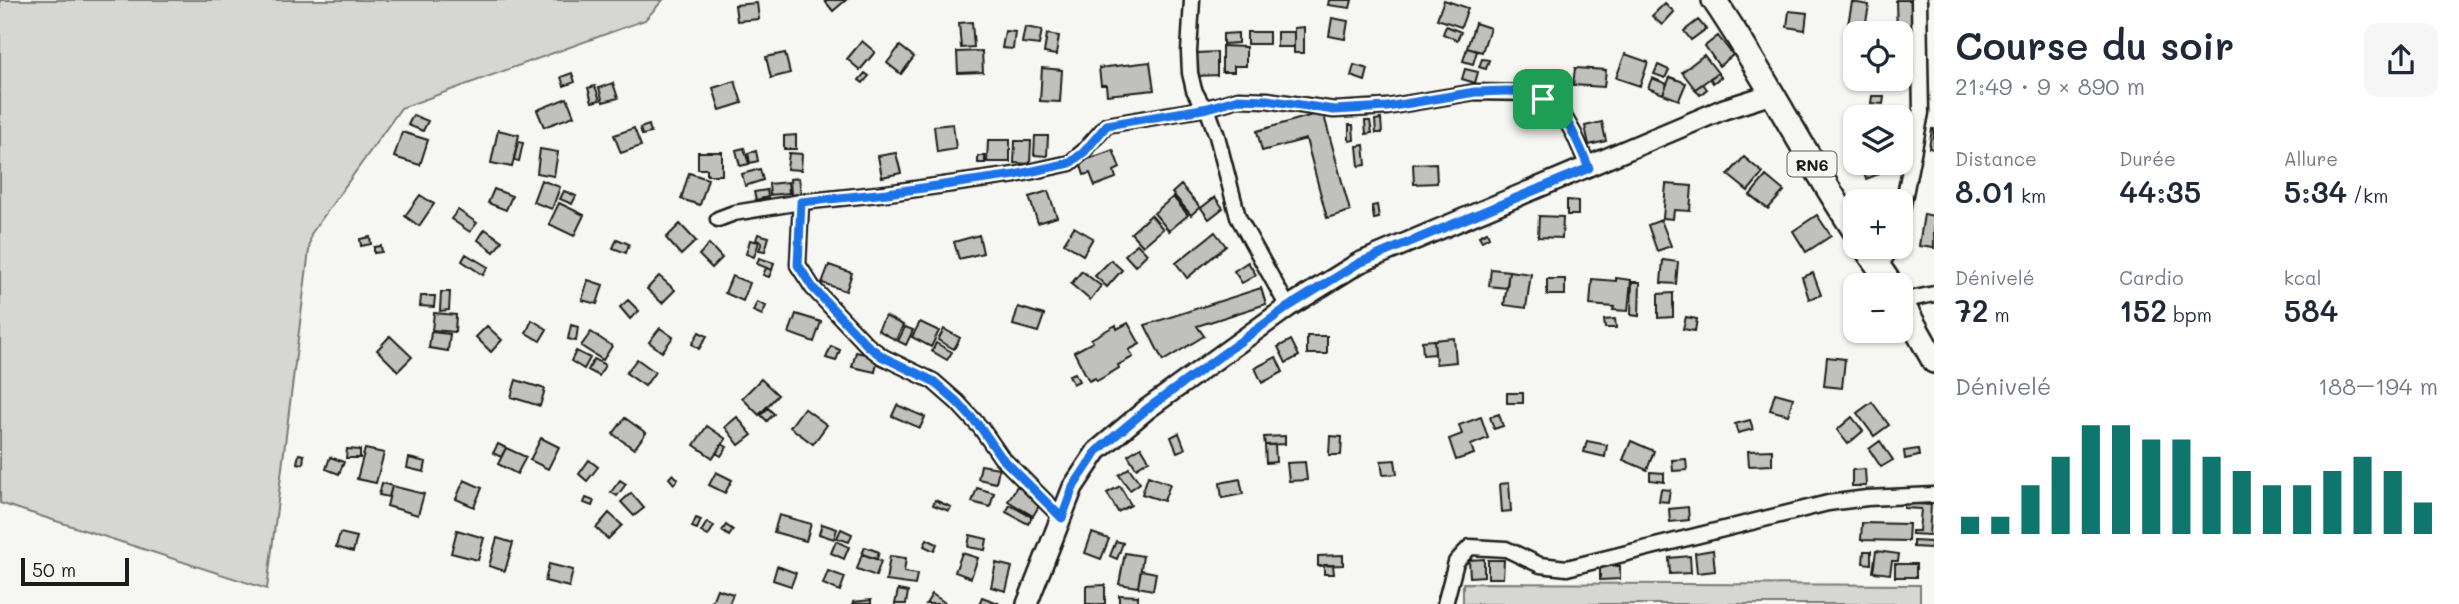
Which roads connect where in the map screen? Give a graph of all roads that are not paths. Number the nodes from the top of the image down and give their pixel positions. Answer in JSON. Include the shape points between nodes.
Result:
{"nodes":[{"id":1,"x":1192,"y":0,"type":"edge"},
{"id":2,"x":1714,"y":0,"type":"edge"},
{"id":3,"x":1919,"y":0,"type":"edge"},
{"id":4,"x":1772,"y":94,"type":"junction"},
{"id":5,"x":1208,"y":108,"type":"junction"},
{"id":6,"x":1589,"y":168,"type":"junction"},
{"id":7,"x":1906,"y":189,"type":"edge"},
{"id":8,"x":801,"y":202,"type":"junction"},
{"id":9,"x":1843,"y":213,"type":"edge"},
{"id":10,"x":718,"y":219,"type":"dead end"},
{"id":11,"x":1934,"y":294,"type":"edge"},
{"id":12,"x":1913,"y":298,"type":"edge"},
{"id":13,"x":1288,"y":307,"type":"junction"},
{"id":14,"x":1913,"y":323,"type":"edge"},
{"id":15,"x":1934,"y":361,"type":"edge"},
{"id":16,"x":1934,"y":495,"type":"edge"},
{"id":17,"x":1062,"y":518,"type":"junction"},
{"id":18,"x":1027,"y":604,"type":"edge"},
{"id":19,"x":1445,"y":604,"type":"edge"}],
"edges":[{"from":1,"to":5,"type":"street","via":[[1189,74],[1201,103]]},
{"from":2,"to":4,"type":"highway","number":"RN6"},
{"from":3,"to":7,"type":"street","via":[[1921,113]]},
{"from":4,"to":6,"type":"main road","via":[[1724,108]]},
{"from":4,"to":9,"type":"highway","number":"RN6"},
{"from":5,"to":6,"type":"street","via":[[1238,99],[1334,110],[1387,107],[1475,92],[1530,93],[1559,108]]},
{"from":5,"to":8,"type":"street","via":[[1107,125],[1070,163],[1002,177]]},
{"from":5,"to":13,"type":"street","via":[[1238,217]]},
{"from":6,"to":13,"type":"main road","via":[[1359,263]]},
{"from":8,"to":10,"type":"street"},
{"from":8,"to":17,"type":"street","via":[[798,265],[813,288],[868,346],[933,381],[957,402],[1001,457]]},
{"from":11,"to":12,"type":"street"},
{"from":13,"to":17,"type":"main road","via":[[1097,451],[1073,487]]},
{"from":14,"to":15,"type":"highway"},
{"from":16,"to":19,"type":"street","via":[[1828,503],[1567,568],[1540,565],[1506,549],[1470,547],[1457,562]]},
{"from":17,"to":18,"type":"main road"}]}
